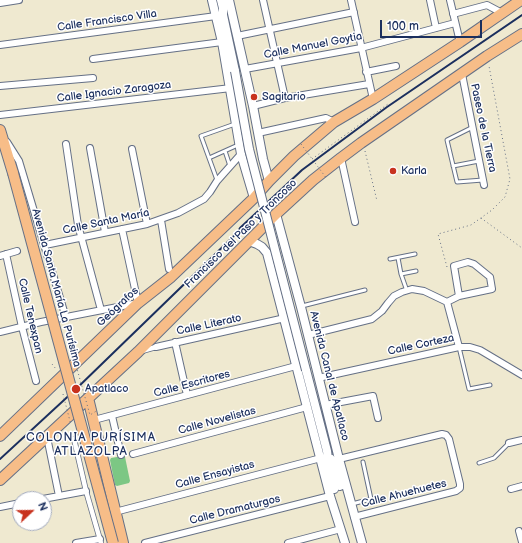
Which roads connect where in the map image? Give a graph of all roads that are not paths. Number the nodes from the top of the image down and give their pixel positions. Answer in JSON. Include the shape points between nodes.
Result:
{"nodes":[{"id":1,"x":19,"y":0,"type":"edge"},
{"id":2,"x":212,"y":0,"type":"edge"},
{"id":3,"x":216,"y":0,"type":"edge"},
{"id":4,"x":221,"y":0,"type":"edge"},
{"id":5,"x":229,"y":0,"type":"edge"},
{"id":6,"x":263,"y":0,"type":"edge"},
{"id":7,"x":351,"y":0,"type":"edge"},
{"id":8,"x":430,"y":0,"type":"edge"},
{"id":9,"x":450,"y":0,"type":"edge"},
{"id":10,"x":521,"y":0,"type":"edge"},
{"id":11,"x":0,"y":3,"type":"edge"},
{"id":12,"x":354,"y":12,"type":"junction"},
{"id":13,"x":502,"y":13,"type":"junction"},
{"id":14,"x":453,"y":14,"type":"junction"},
{"id":15,"x":220,"y":16,"type":"junction"},
{"id":16,"x":455,"y":23,"type":"junction"},
{"id":17,"x":436,"y":28,"type":"junction"},
{"id":18,"x":269,"y":29,"type":"junction"},
{"id":19,"x":522,"y":34,"type":"edge"},
{"id":20,"x":237,"y":36,"type":"junction"},
{"id":21,"x":222,"y":42,"type":"junction"},
{"id":22,"x":460,"y":42,"type":"junction"},
{"id":23,"x":0,"y":45,"type":"edge"},
{"id":24,"x":361,"y":48,"type":"junction"},
{"id":25,"x":93,"y":60,"type":"dead end"},
{"id":26,"x":277,"y":64,"type":"junction"},
{"id":27,"x":396,"y":66,"type":"dead end"},
{"id":28,"x":245,"y":70,"type":"junction"},
{"id":29,"x":366,"y":72,"type":"junction"},
{"id":30,"x":462,"y":74,"type":"junction"},
{"id":31,"x":93,"y":78,"type":"dead end"},
{"id":32,"x":369,"y":84,"type":"junction"},
{"id":33,"x":0,"y":86,"type":"edge"},
{"id":34,"x":231,"y":88,"type":"junction"},
{"id":35,"x":285,"y":98,"type":"junction"},
{"id":36,"x":372,"y":98,"type":"junction"},
{"id":37,"x":253,"y":106,"type":"junction"},
{"id":38,"x":0,"y":115,"type":"edge"},
{"id":39,"x":334,"y":122,"type":"junction"},
{"id":40,"x":236,"y":123,"type":"junction"},
{"id":41,"x":473,"y":127,"type":"junction"},
{"id":42,"x":0,"y":131,"type":"edge"},
{"id":43,"x":258,"y":134,"type":"junction"},
{"id":44,"x":66,"y":144,"type":"dead end"},
{"id":45,"x":240,"y":144,"type":"junction"},
{"id":46,"x":90,"y":148,"type":"dead end"},
{"id":47,"x":132,"y":149,"type":"dead end"},
{"id":48,"x":225,"y":151,"type":"junction"},
{"id":49,"x":242,"y":157,"type":"junction"},
{"id":50,"x":209,"y":158,"type":"junction"},
{"id":51,"x":341,"y":158,"type":"junction"},
{"id":52,"x":263,"y":159,"type":"junction"},
{"id":53,"x":479,"y":161,"type":"junction"},
{"id":54,"x":230,"y":166,"type":"junction"},
{"id":55,"x":453,"y":166,"type":"junction"},
{"id":56,"x":217,"y":181,"type":"junction"},
{"id":57,"x":269,"y":181,"type":"junction"},
{"id":58,"x":484,"y":182,"type":"joint"},
{"id":59,"x":254,"y":198,"type":"junction"},
{"id":60,"x":276,"y":214,"type":"junction"},
{"id":61,"x":161,"y":220,"type":"junction"},
{"id":62,"x":355,"y":222,"type":"dead end"},
{"id":63,"x":147,"y":224,"type":"junction"},
{"id":64,"x":122,"y":229,"type":"junction"},
{"id":65,"x":105,"y":232,"type":"junction"},
{"id":66,"x":81,"y":237,"type":"junction"},
{"id":67,"x":249,"y":241,"type":"junction"},
{"id":68,"x":45,"y":245,"type":"junction"},
{"id":69,"x":20,"y":251,"type":"dead end"},
{"id":70,"x":415,"y":254,"type":"dead end"},
{"id":71,"x":3,"y":255,"type":"edge"},
{"id":72,"x":398,"y":258,"type":"junction"},
{"id":73,"x":390,"y":259,"type":"dead end"},
{"id":74,"x":288,"y":261,"type":"junction"},
{"id":75,"x":272,"y":268,"type":"junction"},
{"id":76,"x":169,"y":269,"type":"dead end"},
{"id":77,"x":416,"y":270,"type":"dead end"},
{"id":78,"x":401,"y":274,"type":"junction"},
{"id":79,"x":366,"y":290,"type":"dead end"},
{"id":80,"x":407,"y":291,"type":"junction"},
{"id":81,"x":459,"y":296,"type":"junction"},
{"id":82,"x":447,"y":302,"type":"junction"},
{"id":83,"x":138,"y":304,"type":"junction"},
{"id":84,"x":300,"y":307,"type":"junction"},
{"id":85,"x":101,"y":310,"type":"junction"},
{"id":86,"x":66,"y":318,"type":"junction"},
{"id":87,"x":284,"y":318,"type":"junction"},
{"id":88,"x":22,"y":327,"type":"junction"},
{"id":89,"x":0,"y":332,"type":"edge"},
{"id":90,"x":308,"y":335,"type":"junction"},
{"id":91,"x":175,"y":342,"type":"junction"},
{"id":92,"x":156,"y":347,"type":"joint"},
{"id":93,"x":459,"y":347,"type":"junction"},
{"id":94,"x":138,"y":352,"type":"junction"},
{"id":95,"x":296,"y":366,"type":"junction"},
{"id":96,"x":522,"y":375,"type":"edge"},
{"id":97,"x":318,"y":378,"type":"junction"},
{"id":98,"x":36,"y":381,"type":"dead end"},
{"id":99,"x":490,"y":385,"type":"dead end"},
{"id":100,"x":187,"y":395,"type":"junction"},
{"id":101,"x":88,"y":398,"type":"junction"},
{"id":102,"x":325,"y":405,"type":"junction"},
{"id":103,"x":307,"y":407,"type":"junction"},
{"id":104,"x":112,"y":416,"type":"junction"},
{"id":105,"x":378,"y":418,"type":"dead end"},
{"id":106,"x":94,"y":420,"type":"junction"},
{"id":107,"x":0,"y":436,"type":"edge"},
{"id":108,"x":47,"y":437,"type":"junction"},
{"id":109,"x":74,"y":439,"type":"dead end"},
{"id":110,"x":522,"y":440,"type":"edge"},
{"id":111,"x":509,"y":443,"type":"joint"},
{"id":112,"x":327,"y":451,"type":"junction"},
{"id":113,"x":133,"y":454,"type":"dead end"},
{"id":114,"x":121,"y":455,"type":"dead end"},
{"id":115,"x":321,"y":458,"type":"junction"},
{"id":116,"x":338,"y":458,"type":"junction"},
{"id":117,"x":363,"y":462,"type":"dead end"},
{"id":118,"x":479,"y":462,"type":"dead end"},
{"id":119,"x":0,"y":480,"type":"edge"},
{"id":120,"x":522,"y":486,"type":"edge"},
{"id":121,"x":511,"y":489,"type":"dead end"},
{"id":122,"x":86,"y":491,"type":"junction"},
{"id":123,"x":59,"y":496,"type":"junction"},
{"id":124,"x":330,"y":496,"type":"junction"},
{"id":125,"x":52,"y":497,"type":"edge"},
{"id":126,"x":351,"y":504,"type":"junction"},
{"id":127,"x":12,"y":505,"type":"edge"},
{"id":128,"x":0,"y":507,"type":"edge"},
{"id":129,"x":115,"y":512,"type":"junction"},
{"id":130,"x":336,"y":513,"type":"junction"},
{"id":131,"x":354,"y":515,"type":"junction"},
{"id":132,"x":341,"y":529,"type":"junction"},
{"id":133,"x":519,"y":531,"type":"dead end"},
{"id":134,"x":100,"y":541,"type":"edge"},
{"id":135,"x":522,"y":542,"type":"edge"},
{"id":136,"x":76,"y":543,"type":"edge"},
{"id":137,"x":113,"y":543,"type":"edge"},
{"id":138,"x":123,"y":543,"type":"edge"},
{"id":139,"x":145,"y":543,"type":"edge"},
{"id":140,"x":288,"y":543,"type":"edge"},
{"id":141,"x":345,"y":543,"type":"edge"},
{"id":142,"x":362,"y":543,"type":"edge"}],
"edges":[{"from":1,"to":11,"type":"street"},
{"from":2,"to":15,"type":"street"},
{"from":3,"to":15,"type":"street"},
{"from":4,"to":15,"type":"street","via":[[223,8]]},
{"from":5,"to":20,"type":"street"},
{"from":6,"to":18,"type":"street"},
{"from":7,"to":12,"type":"street"},
{"from":8,"to":17,"type":"street"},
{"from":9,"to":14,"type":"street"},
{"from":10,"to":13,"type":"main road","name":"Francisco del Paso y Troncoso"},
{"from":12,"to":18,"type":"street"},
{"from":12,"to":24,"type":"street"},
{"from":13,"to":14,"type":"street","via":[[487,5]]},
{"from":13,"to":22,"type":"main road","name":"Francisco del Paso y Troncoso"},
{"from":14,"to":16,"type":"street"},
{"from":15,"to":21,"type":"street"},
{"from":15,"to":23,"type":"street","name":"Calle Francisco Villa"},
{"from":15,"to":112,"type":"street","bridge":true,"via":[[235,71],[249,149]]},
{"from":16,"to":17,"type":"street","name":"Calle Manuel Goytia"},
{"from":16,"to":22,"type":"street"},
{"from":17,"to":24,"type":"street","name":"Calle Manuel Goytia"},
{"from":18,"to":20,"type":"street"},
{"from":18,"to":26,"type":"street"},
{"from":19,"to":30,"type":"main road","name":"Francisco del Paso y Troncoso"},
{"from":20,"to":28,"type":"street"},
{"from":21,"to":25,"type":"street"},
{"from":21,"to":34,"type":"street"},
{"from":22,"to":36,"type":"main road","name":"Francisco del Paso y Troncoso"},
{"from":24,"to":26,"type":"street","name":"Calle Manuel Goytia"},
{"from":24,"to":29,"type":"street"},
{"from":26,"to":28,"type":"street","name":"Calle Manuel Goytia"},
{"from":26,"to":35,"type":"street"},
{"from":27,"to":29,"type":"street"},
{"from":28,"to":37,"type":"street"},
{"from":29,"to":32,"type":"street"},
{"from":30,"to":41,"type":"street","name":"Paseo de la Tierra"},
{"from":30,"to":51,"type":"main road","name":"Francisco del Paso y Troncoso"},
{"from":31,"to":33,"type":"street"},
{"from":32,"to":35,"type":"street"},
{"from":32,"to":36,"type":"street"},
{"from":34,"to":38,"type":"street","name":"Calle Ignacio Zaragoza"},
{"from":34,"to":40,"type":"street"},
{"from":35,"to":37,"type":"street"},
{"from":36,"to":39,"type":"main road","name":"Francisco del Paso y Troncoso"},
{"from":37,"to":43,"type":"street"},
{"from":39,"to":43,"type":"street","via":[[326,118]]},
{"from":39,"to":57,"type":"main road","name":"Francisco del Paso y Troncoso"},
{"from":40,"to":45,"type":"street"},
{"from":40,"to":50,"type":"lane","via":[[201,136]]},
{"from":41,"to":53,"type":"street","name":"Paseo de la Tierra"},
{"from":41,"to":55,"type":"lane","via":[[447,140]]},
{"from":42,"to":68,"type":"street","name":"Avenida Santa María La Purísima","via":[[19,161]]},
{"from":42,"to":137,"type":"main road","name":"Avenida Santa María La Purísima","bridge":true},
{"from":43,"to":52,"type":"street"},
{"from":44,"to":66,"type":"street"},
{"from":45,"to":48,"type":"lane"},
{"from":45,"to":49,"type":"street"},
{"from":46,"to":65,"type":"street"},
{"from":47,"to":63,"type":"street"},
{"from":48,"to":50,"type":"lane"},
{"from":48,"to":54,"type":"lane"},
{"from":49,"to":52,"type":"street","via":[[248,164],[255,166],[260,165]]},
{"from":49,"to":54,"type":"street","name":"Calle Santa María"},
{"from":49,"to":59,"type":"street"},
{"from":50,"to":56,"type":"lane"},
{"from":51,"to":60,"type":"main road","name":"Francisco del Paso y Troncoso"},
{"from":51,"to":62,"type":"street"},
{"from":52,"to":57,"type":"street"},
{"from":53,"to":55,"type":"lane"},
{"from":53,"to":58,"type":"street","name":"Paseo de la Tierra"},
{"from":54,"to":56,"type":"street","name":"Calle Santa María"},
{"from":55,"to":58,"type":"lane","via":[[457,182]]},
{"from":56,"to":61,"type":"street","name":"Calle Santa María","via":[[204,199]]},
{"from":57,"to":59,"type":"main road","name":"Francisco del Paso y Troncoso"},
{"from":59,"to":83,"type":"main road","name":"Geógrafos"},
{"from":60,"to":67,"type":"main road","name":"Francisco del Paso y Troncoso"},
{"from":60,"to":74,"type":"street","name":"Avenida Canal de Apatlaco"},
{"from":61,"to":63,"type":"street","name":"Calle Santa María"},
{"from":61,"to":76,"type":"street"},
{"from":63,"to":64,"type":"street","name":"Calle Santa María"},
{"from":64,"to":65,"type":"street","name":"Calle Santa María"},
{"from":64,"to":83,"type":"street"},
{"from":65,"to":66,"type":"street","name":"Calle Santa María"},
{"from":66,"to":68,"type":"street","name":"Calle Santa María"},
{"from":66,"to":85,"type":"street"},
{"from":67,"to":75,"type":"street","via":[[262,247]]},
{"from":67,"to":94,"type":"main road","name":"Francisco del Paso y Troncoso"},
{"from":68,"to":86,"type":"street","name":"Avenida Santa María La Purísima"},
{"from":69,"to":71,"type":"street"},
{"from":70,"to":72,"type":"lane"},
{"from":71,"to":88,"type":"street","name":"Calle Tenexpan"},
{"from":72,"to":73,"type":"lane"},
{"from":72,"to":78,"type":"lane"},
{"from":74,"to":75,"type":"street","via":[[279,260]]},
{"from":74,"to":84,"type":"street","name":"Avenida Canal de Apatlaco"},
{"from":75,"to":87,"type":"street"},
{"from":77,"to":78,"type":"lane"},
{"from":78,"to":80,"type":"lane"},
{"from":79,"to":84,"type":"lane"},
{"from":80,"to":82,"type":"street","via":[[424,291]]},
{"from":80,"to":90,"type":"street","via":[[394,296],[372,319]]},
{"from":81,"to":81,"type":"street","via":[[492,289],[490,277],[468,262],[454,266]]},
{"from":81,"to":82,"type":"street"},
{"from":82,"to":93,"type":"street"},
{"from":83,"to":85,"type":"street"},
{"from":83,"to":107,"type":"main road","name":"Geógrafos"},
{"from":84,"to":90,"type":"street","name":"Avenida Canal de Apatlaco"},
{"from":85,"to":86,"type":"street"},
{"from":86,"to":88,"type":"street"},
{"from":87,"to":91,"type":"street","name":"Calle Literato"},
{"from":87,"to":95,"type":"street"},
{"from":88,"to":89,"type":"street"},
{"from":88,"to":98,"type":"street","name":"Calle Tenexpan"},
{"from":90,"to":97,"type":"street","name":"Avenida Canal de Apatlaco"},
{"from":91,"to":92,"type":"street","name":"Calle Literato"},
{"from":91,"to":100,"type":"street"},
{"from":92,"to":94,"type":"street","name":"Calle Literato"},
{"from":93,"to":96,"type":"street","name":"Calle Corteza","via":[[480,350]]},
{"from":93,"to":97,"type":"street","name":"Calle Corteza"},
{"from":93,"to":99,"type":"lane","via":[[469,389]]},
{"from":94,"to":101,"type":"main road","name":"Francisco del Paso y Troncoso"},
{"from":95,"to":100,"type":"street","name":"Calle Escritores"},
{"from":95,"to":103,"type":"street"},
{"from":97,"to":102,"type":"street","name":"Avenida Canal de Apatlaco"},
{"from":100,"to":104,"type":"street","name":"Calle Escritores"},
{"from":101,"to":106,"type":"main road"},
{"from":101,"to":108,"type":"main road","name":"Francisco del Paso y Troncoso"},
{"from":102,"to":105,"type":"street","via":[[373,396]]},
{"from":102,"to":116,"type":"street","name":"Avenida Canal de Apatlaco"},
{"from":103,"to":113,"type":"street","name":"Calle Novelistas"},
{"from":103,"to":115,"type":"street"},
{"from":104,"to":106,"type":"street","name":"Calle Escritores"},
{"from":104,"to":114,"type":"street"},
{"from":106,"to":129,"type":"main road"},
{"from":108,"to":119,"type":"main road","name":"Francisco del Paso y Troncoso"},
{"from":108,"to":123,"type":"street"},
{"from":109,"to":122,"type":"street"},
{"from":110,"to":111,"type":"street"},
{"from":111,"to":118,"type":"lane","via":[[494,458]]},
{"from":112,"to":130,"type":"street","via":[[337,501]]},
{"from":112,"to":131,"type":"street","via":[[334,464],[347,508]]},
{"from":115,"to":124,"type":"street"},
{"from":115,"to":129,"type":"street","name":"Calle Ensayistas"},
{"from":116,"to":126,"type":"street","name":"Avenida Canal de Apatlaco"},
{"from":116,"to":131,"type":"street","name":"Calle Ahuehuetes","via":[[442,434],[449,439],[460,484],[456,492]]},
{"from":117,"to":126,"type":"lane","via":[[371,499]]},
{"from":120,"to":121,"type":"street"},
{"from":122,"to":123,"type":"street"},
{"from":122,"to":134,"type":"street"},
{"from":123,"to":125,"type":"street"},
{"from":124,"to":130,"type":"street"},
{"from":124,"to":139,"type":"street","name":"Calle Dramaturgos"},
{"from":126,"to":131,"type":"street","name":"Avenida Canal de Apatlaco"},
{"from":127,"to":128,"type":"street"},
{"from":129,"to":138,"type":"main road"},
{"from":130,"to":132,"type":"street"},
{"from":131,"to":142,"type":"street","name":"Avenida Canal de Apatlaco"},
{"from":132,"to":140,"type":"street"},
{"from":132,"to":141,"type":"street"},
{"from":133,"to":135,"type":"street"},
{"from":134,"to":136,"type":"street"}]}
